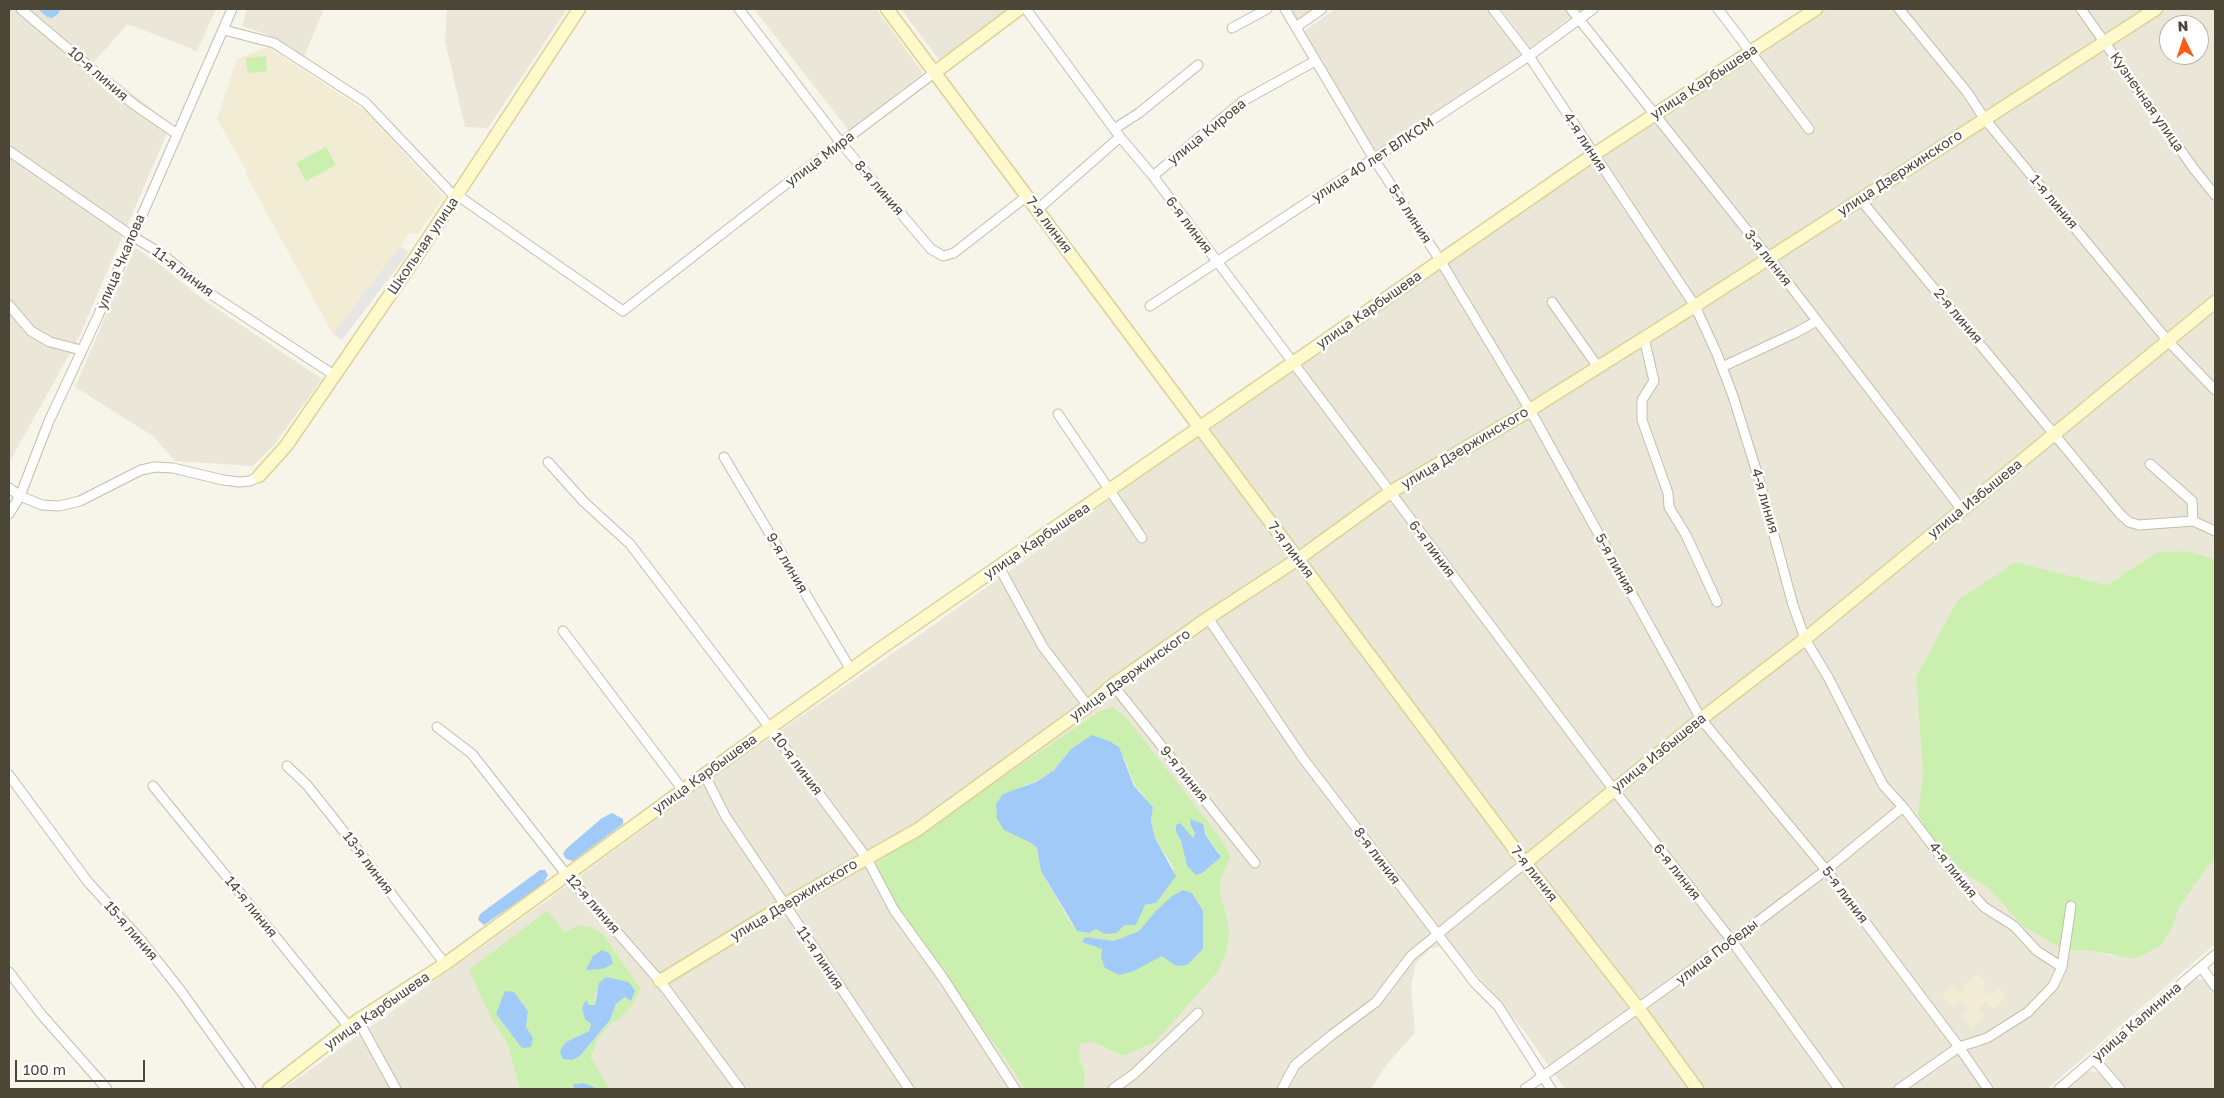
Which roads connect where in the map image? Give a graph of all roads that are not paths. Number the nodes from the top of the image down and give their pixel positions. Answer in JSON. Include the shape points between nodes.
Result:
{"nodes":[{"id":1,"x":21,"y":9,"type":"edge"},
{"id":2,"x":232,"y":9,"type":"edge"},
{"id":3,"x":579,"y":9,"type":"edge"},
{"id":4,"x":739,"y":9,"type":"edge"},
{"id":5,"x":886,"y":9,"type":"edge"},
{"id":6,"x":1019,"y":9,"type":"edge"},
{"id":7,"x":1026,"y":9,"type":"edge"},
{"id":8,"x":1267,"y":9,"type":"edge"},
{"id":9,"x":1285,"y":9,"type":"edge"},
{"id":10,"x":1322,"y":9,"type":"edge"},
{"id":11,"x":1493,"y":9,"type":"edge"},
{"id":12,"x":1571,"y":9,"type":"edge"},
{"id":13,"x":1593,"y":9,"type":"edge"},
{"id":14,"x":1718,"y":9,"type":"edge"},
{"id":15,"x":1816,"y":9,"type":"edge"},
{"id":16,"x":1899,"y":9,"type":"edge"},
{"id":17,"x":2081,"y":9,"type":"edge"},
{"id":18,"x":2156,"y":9,"type":"edge"},
{"id":19,"x":1579,"y":19,"type":"junction"},
{"id":20,"x":1296,"y":27,"type":"junction"},
{"id":21,"x":1232,"y":28,"type":"dead end"},
{"id":22,"x":224,"y":30,"type":"junction"},
{"id":23,"x":2104,"y":41,"type":"junction"},
{"id":24,"x":1751,"y":50,"type":"junction"},
{"id":25,"x":1529,"y":56,"type":"junction"},
{"id":26,"x":1315,"y":61,"type":"junction"},
{"id":27,"x":1198,"y":65,"type":"dead end"},
{"id":28,"x":934,"y":73,"type":"junction"},
{"id":29,"x":1654,"y":114,"type":"junction"},
{"id":30,"x":1984,"y":118,"type":"junction"},
{"id":31,"x":1809,"y":129,"type":"dead end"},
{"id":32,"x":1117,"y":133,"type":"junction"},
{"id":33,"x":177,"y":134,"type":"junction"},
{"id":34,"x":841,"y":143,"type":"junction"},
{"id":35,"x":9,"y":151,"type":"edge"},
{"id":36,"x":1594,"y":155,"type":"junction"},
{"id":37,"x":1374,"y":159,"type":"junction"},
{"id":38,"x":1152,"y":176,"type":"junction"},
{"id":39,"x":2215,"y":195,"type":"edge"},
{"id":40,"x":1027,"y":196,"type":"junction"},
{"id":41,"x":457,"y":197,"type":"junction"},
{"id":42,"x":1860,"y":198,"type":"junction"},
{"id":43,"x":1038,"y":209,"type":"junction"},
{"id":44,"x":132,"y":236,"type":"junction"},
{"id":45,"x":1768,"y":258,"type":"junction"},
{"id":46,"x":1440,"y":260,"type":"junction"},
{"id":47,"x":1217,"y":262,"type":"junction"},
{"id":48,"x":1552,"y":302,"type":"dead end"},
{"id":49,"x":2215,"y":302,"type":"edge"},
{"id":50,"x":9,"y":305,"type":"edge"},
{"id":51,"x":1150,"y":306,"type":"dead end"},
{"id":52,"x":1695,"y":306,"type":"junction"},
{"id":53,"x":1817,"y":321,"type":"junction"},
{"id":54,"x":1644,"y":338,"type":"junction"},
{"id":55,"x":2168,"y":340,"type":"junction"},
{"id":56,"x":82,"y":350,"type":"junction"},
{"id":57,"x":1293,"y":364,"type":"junction"},
{"id":58,"x":1722,"y":366,"type":"junction"},
{"id":59,"x":1598,"y":367,"type":"junction"},
{"id":60,"x":334,"y":375,"type":"junction"},
{"id":61,"x":2215,"y":390,"type":"edge"},
{"id":62,"x":1530,"y":410,"type":"junction"},
{"id":63,"x":1058,"y":414,"type":"dead end"},
{"id":64,"x":1200,"y":426,"type":"junction"},
{"id":65,"x":2055,"y":434,"type":"junction"},
{"id":66,"x":724,"y":457,"type":"dead end"},
{"id":67,"x":548,"y":462,"type":"dead end"},
{"id":68,"x":2150,"y":464,"type":"dead end"},
{"id":69,"x":259,"y":476,"type":"joint"},
{"id":70,"x":9,"y":488,"type":"edge"},
{"id":71,"x":1110,"y":490,"type":"junction"},
{"id":72,"x":1389,"y":493,"type":"junction"},
{"id":73,"x":20,"y":496,"type":"junction"},
{"id":74,"x":1962,"y":510,"type":"junction"},
{"id":75,"x":9,"y":514,"type":"edge"},
{"id":76,"x":2193,"y":521,"type":"junction"},
{"id":77,"x":2215,"y":531,"type":"edge"},
{"id":78,"x":1142,"y":538,"type":"dead end"},
{"id":79,"x":1298,"y":559,"type":"junction"},
{"id":80,"x":999,"y":567,"type":"junction"},
{"id":81,"x":1717,"y":602,"type":"dead end"},
{"id":82,"x":1208,"y":618,"type":"junction"},
{"id":83,"x":563,"y":631,"type":"dead end"},
{"id":84,"x":1805,"y":638,"type":"junction"},
{"id":85,"x":851,"y":670,"type":"junction"},
{"id":86,"x":1113,"y":685,"type":"junction"},
{"id":87,"x":1088,"y":706,"type":"junction"},
{"id":88,"x":1702,"y":719,"type":"junction"},
{"id":89,"x":437,"y":728,"type":"dead end"},
{"id":90,"x":770,"y":728,"type":"junction"},
{"id":91,"x":287,"y":766,"type":"dead end"},
{"id":92,"x":704,"y":774,"type":"junction"},
{"id":93,"x":9,"y":775,"type":"edge"},
{"id":94,"x":153,"y":786,"type":"dead end"},
{"id":95,"x":683,"y":790,"type":"junction"},
{"id":96,"x":1614,"y":790,"type":"junction"},
{"id":97,"x":1903,"y":807,"type":"junction"},
{"id":98,"x":866,"y":857,"type":"junction"},
{"id":99,"x":1255,"y":863,"type":"dead end"},
{"id":100,"x":1525,"y":863,"type":"junction"},
{"id":101,"x":1826,"y":870,"type":"junction"},
{"id":102,"x":566,"y":874,"type":"junction"},
{"id":103,"x":784,"y":905,"type":"junction"},
{"id":104,"x":2071,"y":906,"type":"dead end"},
{"id":105,"x":1438,"y":934,"type":"junction"},
{"id":106,"x":1732,"y":941,"type":"junction"},
{"id":107,"x":2215,"y":955,"type":"edge"},
{"id":108,"x":445,"y":964,"type":"junction"},
{"id":109,"x":2062,"y":966,"type":"junction"},
{"id":110,"x":2201,"y":967,"type":"junction"},
{"id":111,"x":9,"y":972,"type":"edge"},
{"id":112,"x":660,"y":981,"type":"junction"},
{"id":113,"x":2215,"y":986,"type":"edge"},
{"id":114,"x":1640,"y":1009,"type":"junction"},
{"id":115,"x":1198,"y":1013,"type":"dead end"},
{"id":116,"x":354,"y":1024,"type":"junction"},
{"id":117,"x":1959,"y":1047,"type":"junction"},
{"id":118,"x":2095,"y":1060,"type":"junction"},
{"id":119,"x":1542,"y":1077,"type":"junction"},
{"id":120,"x":107,"y":1089,"type":"edge"},
{"id":121,"x":252,"y":1089,"type":"edge"},
{"id":122,"x":269,"y":1089,"type":"edge"},
{"id":123,"x":396,"y":1089,"type":"edge"},
{"id":124,"x":740,"y":1089,"type":"edge"},
{"id":125,"x":909,"y":1089,"type":"edge"},
{"id":126,"x":1016,"y":1089,"type":"edge"},
{"id":127,"x":1113,"y":1089,"type":"edge"},
{"id":128,"x":1282,"y":1089,"type":"edge"},
{"id":129,"x":1525,"y":1089,"type":"edge"},
{"id":130,"x":1551,"y":1089,"type":"edge"},
{"id":131,"x":1698,"y":1089,"type":"edge"},
{"id":132,"x":1839,"y":1089,"type":"edge"},
{"id":133,"x":1898,"y":1089,"type":"edge"},
{"id":134,"x":1988,"y":1089,"type":"edge"},
{"id":135,"x":2059,"y":1089,"type":"edge"},
{"id":136,"x":2120,"y":1089,"type":"edge"}],
"edges":[{"from":1,"to":33,"type":"street","name":"10-я линия","via":[[132,103]]},
{"from":2,"to":22,"type":"street","name":"улица Чкалова"},
{"from":3,"to":41,"type":"main road","name":"Школьная улица"},
{"from":4,"to":34,"type":"street","name":"8-я линия"},
{"from":5,"to":28,"type":"main road","name":"7-я линия"},
{"from":6,"to":28,"type":"main road","name":"улица Мира"},
{"from":7,"to":32,"type":"street","name":"6-я линия"},
{"from":8,"to":21,"type":"street"},
{"from":9,"to":20,"type":"street","name":"5-я линия"},
{"from":10,"to":20,"type":"street"},
{"from":11,"to":25,"type":"street","name":"4-я линия"},
{"from":12,"to":19,"type":"street","name":"3-я линия"},
{"from":13,"to":19,"type":"street","name":"улица 40 лет ВЛКСМ"},
{"from":14,"to":24,"type":"street"},
{"from":15,"to":24,"type":"main road","name":"улица Карбышева"},
{"from":16,"to":30,"type":"street","name":"1-я линия","via":[[1967,92]]},
{"from":17,"to":23,"type":"street","name":"Кузнечная улица"},
{"from":18,"to":23,"type":"main road","name":"улица Дзержинского"},
{"from":19,"to":25,"type":"street","name":"улица 40 лет ВЛКСМ"},
{"from":19,"to":29,"type":"street","name":"3-я линия"},
{"from":20,"to":26,"type":"street","name":"5-я линия"},
{"from":22,"to":33,"type":"street","name":"улица Чкалова"},
{"from":22,"to":41,"type":"street","via":[[274,43],[365,102]]},
{"from":23,"to":30,"type":"main road","name":"улица Дзержинского"},
{"from":23,"to":39,"type":"street","name":"Кузнечная улица"},
{"from":24,"to":29,"type":"main road","name":"улица Карбышева"},
{"from":24,"to":31,"type":"street"},
{"from":25,"to":36,"type":"street","name":"4-я линия"},
{"from":25,"to":37,"type":"street","name":"улица 40 лет ВЛКСМ"},
{"from":26,"to":37,"type":"street","name":"5-я линия"},
{"from":26,"to":38,"type":"street","name":"улица Кирова","via":[[1243,101]]},
{"from":27,"to":32,"type":"street"},
{"from":28,"to":34,"type":"street","name":"улица Мира"},
{"from":28,"to":40,"type":"main road","name":"7-я линия"},
{"from":29,"to":36,"type":"main road","name":"улица Карбышева"},
{"from":29,"to":45,"type":"street","name":"3-я линия"},
{"from":30,"to":42,"type":"main road","name":"улица Дзержинского"},
{"from":30,"to":55,"type":"street","name":"1-я линия"},
{"from":32,"to":38,"type":"street","name":"6-я линия"},
{"from":32,"to":43,"type":"street"},
{"from":33,"to":44,"type":"street","name":"улица Чкалова"},
{"from":34,"to":40,"type":"street","name":"8-я линия","via":[[931,249],[942,256],[954,253]]},
{"from":34,"to":41,"type":"street","name":"улица Мира","via":[[623,311]]},
{"from":35,"to":44,"type":"street","name":"11-я линия"},
{"from":36,"to":46,"type":"main road","name":"улица Карбышева"},
{"from":36,"to":52,"type":"street","name":"4-я линия"},
{"from":37,"to":46,"type":"street","name":"5-я линия"},
{"from":37,"to":47,"type":"street","name":"улица 40 лет ВЛКСМ"},
{"from":38,"to":47,"type":"street","name":"6-я линия"},
{"from":40,"to":43,"type":"main road","name":"7-я линия"},
{"from":41,"to":60,"type":"main road","name":"Школьная улица"},
{"from":42,"to":45,"type":"main road","name":"улица Дзержинского"},
{"from":42,"to":65,"type":"street","name":"2-я линия"},
{"from":43,"to":64,"type":"main road","name":"7-я линия"},
{"from":44,"to":56,"type":"street","name":"улица Чкалова"},
{"from":44,"to":60,"type":"street","name":"11-я линия","via":[[162,254],[210,293]]},
{"from":45,"to":52,"type":"main road","name":"улица Дзержинского"},
{"from":45,"to":53,"type":"street","name":"3-я линия"},
{"from":46,"to":57,"type":"main road","name":"улица Карбышева"},
{"from":46,"to":62,"type":"street","name":"5-я линия"},
{"from":47,"to":51,"type":"street","name":"улица 40 лет ВЛКСМ"},
{"from":47,"to":57,"type":"street","name":"6-я линия"},
{"from":48,"to":59,"type":"street"},
{"from":49,"to":55,"type":"main road","name":"улица Избышева"},
{"from":50,"to":56,"type":"street","via":[[31,331],[50,342]]},
{"from":52,"to":54,"type":"main road","name":"улица Дзержинского"},
{"from":52,"to":58,"type":"street","name":"4-я линия"},
{"from":53,"to":58,"type":"street"},
{"from":53,"to":74,"type":"street","name":"3-я линия"},
{"from":54,"to":59,"type":"main road","name":"улица Дзержинского"},
{"from":54,"to":81,"type":"street","via":[[1654,381],[1642,400],[1642,420],[1668,493],[1669,507],[1686,535]]},
{"from":55,"to":61,"type":"street","name":"1-я линия"},
{"from":55,"to":65,"type":"main road","name":"улица Избышева"},
{"from":56,"to":73,"type":"street","name":"улица Чкалова","via":[[49,421]]},
{"from":57,"to":64,"type":"main road","name":"улица Карбышева"},
{"from":57,"to":72,"type":"street","name":"6-я линия"},
{"from":58,"to":84,"type":"street","name":"4-я линия"},
{"from":59,"to":62,"type":"main road","name":"улица Дзержинского"},
{"from":60,"to":69,"type":"main road","name":"Школьная улица","via":[[286,446]]},
{"from":62,"to":72,"type":"main road","name":"улица Дзержинского"},
{"from":62,"to":88,"type":"street","name":"5-я линия"},
{"from":63,"to":71,"type":"street"},
{"from":64,"to":71,"type":"main road","name":"улица Карбышева"},
{"from":64,"to":79,"type":"main road","name":"7-я линия"},
{"from":65,"to":74,"type":"main road","name":"улица Избышева"},
{"from":65,"to":76,"type":"street","via":[[2129,522],[2139,525]]},
{"from":66,"to":85,"type":"street","name":"9-я линия"},
{"from":67,"to":90,"type":"street","name":"10-я линия","via":[[584,502],[630,544]]},
{"from":68,"to":76,"type":"street","via":[[2192,501]]},
{"from":69,"to":73,"type":"street","via":[[239,482],[155,467],[141,470],[80,501],[59,506],[42,505]]},
{"from":70,"to":73,"type":"street"},
{"from":71,"to":78,"type":"street"},
{"from":71,"to":80,"type":"main road","name":"улица Карбышева"},
{"from":72,"to":79,"type":"main road","name":"улица Дзержинского"},
{"from":72,"to":96,"type":"street","name":"6-я линия"},
{"from":73,"to":75,"type":"street","name":"улица Чкалова"},
{"from":74,"to":84,"type":"main road","name":"улица Избышева"},
{"from":76,"to":77,"type":"street"},
{"from":79,"to":82,"type":"main road","name":"улица Дзержинского"},
{"from":79,"to":100,"type":"main road","name":"7-я линия"},
{"from":80,"to":85,"type":"main road","name":"улица Карбышева"},
{"from":80,"to":87,"type":"street","via":[[1042,647]]},
{"from":82,"to":86,"type":"main road","name":"улица Дзержинского"},
{"from":82,"to":105,"type":"street","name":"8-я линия","via":[[1302,757]]},
{"from":83,"to":95,"type":"street"},
{"from":84,"to":88,"type":"main road","name":"улица Избышева"},
{"from":84,"to":97,"type":"street","name":"4-я линия","via":[[1828,676],[1883,785]]},
{"from":85,"to":90,"type":"main road","name":"улица Карбышева"},
{"from":86,"to":87,"type":"main road","name":"улица Дзержинского"},
{"from":86,"to":99,"type":"street","name":"9-я линия"},
{"from":87,"to":98,"type":"main road","name":"улица Дзержинского","via":[[917,830]]},
{"from":88,"to":96,"type":"main road","name":"улица Избышева"},
{"from":88,"to":101,"type":"street","name":"5-я линия"},
{"from":89,"to":102,"type":"street","name":"12-я линия","via":[[472,754]]},
{"from":90,"to":92,"type":"main road","name":"улица Карбышева"},
{"from":90,"to":98,"type":"street","name":"10-я линия"},
{"from":91,"to":108,"type":"street","name":"13-я линия","via":[[333,817]]},
{"from":92,"to":95,"type":"main road","name":"улица Карбышева"},
{"from":92,"to":103,"type":"street","name":"11-я линия","via":[[726,817]]},
{"from":93,"to":121,"type":"street","name":"15-я линия","via":[[88,882],[140,939],[181,991]]},
{"from":94,"to":116,"type":"street","name":"14-я линия"},
{"from":95,"to":102,"type":"main road","name":"улица Карбышева"},
{"from":96,"to":100,"type":"main road","name":"улица Избышева"},
{"from":96,"to":106,"type":"street","name":"6-я линия"},
{"from":97,"to":101,"type":"street","name":"улица Победы"},
{"from":97,"to":109,"type":"street","name":"4-я линия","via":[[1984,907],[2014,926],[2036,951]]},
{"from":98,"to":103,"type":"main road","name":"улица Дзержинского"},
{"from":98,"to":126,"type":"street","name":"10-я линия","via":[[894,910]]},
{"from":100,"to":105,"type":"street","name":"улица Избышева"},
{"from":100,"to":114,"type":"main road","name":"7-я линия"},
{"from":101,"to":106,"type":"street","name":"улица Победы"},
{"from":101,"to":117,"type":"street","name":"5-я линия"},
{"from":102,"to":108,"type":"main road","name":"улица Карбышева"},
{"from":102,"to":112,"type":"street","name":"12-я линия"},
{"from":103,"to":112,"type":"main road","name":"улица Дзержинского"},
{"from":103,"to":125,"type":"street","name":"11-я линия"},
{"from":104,"to":109,"type":"street"},
{"from":105,"to":119,"type":"street","name":"8-я линия","via":[[1475,983],[1498,1006]]},
{"from":105,"to":128,"type":"street","name":"улица Избышева","via":[[1411,956],[1376,1002],[1295,1065]]},
{"from":106,"to":114,"type":"street","name":"улица Победы"},
{"from":106,"to":132,"type":"street","name":"6-я линия"},
{"from":107,"to":110,"type":"street","name":"улица Калинина"},
{"from":108,"to":116,"type":"main road","name":"улица Карбышева"},
{"from":109,"to":117,"type":"street","via":[[2053,986],[2028,1012],[1987,1038]]},
{"from":110,"to":113,"type":"street"},
{"from":110,"to":118,"type":"street","name":"улица Калинина"},
{"from":111,"to":120,"type":"street"},
{"from":112,"to":124,"type":"street","name":"12-я линия"},
{"from":114,"to":119,"type":"street","name":"улица Победы"},
{"from":114,"to":131,"type":"main road","name":"7-я линия"},
{"from":115,"to":127,"type":"street","via":[[1134,1074]]},
{"from":116,"to":122,"type":"main road","name":"улица Карбышева"},
{"from":116,"to":123,"type":"street","name":"14-я линия"},
{"from":117,"to":133,"type":"street"},
{"from":117,"to":134,"type":"street","name":"5-я линия"},
{"from":118,"to":135,"type":"street","name":"улица Калинина"},
{"from":118,"to":136,"type":"street"},
{"from":119,"to":129,"type":"street","name":"улица Победы"},
{"from":119,"to":130,"type":"street","name":"8-я линия"}]}
